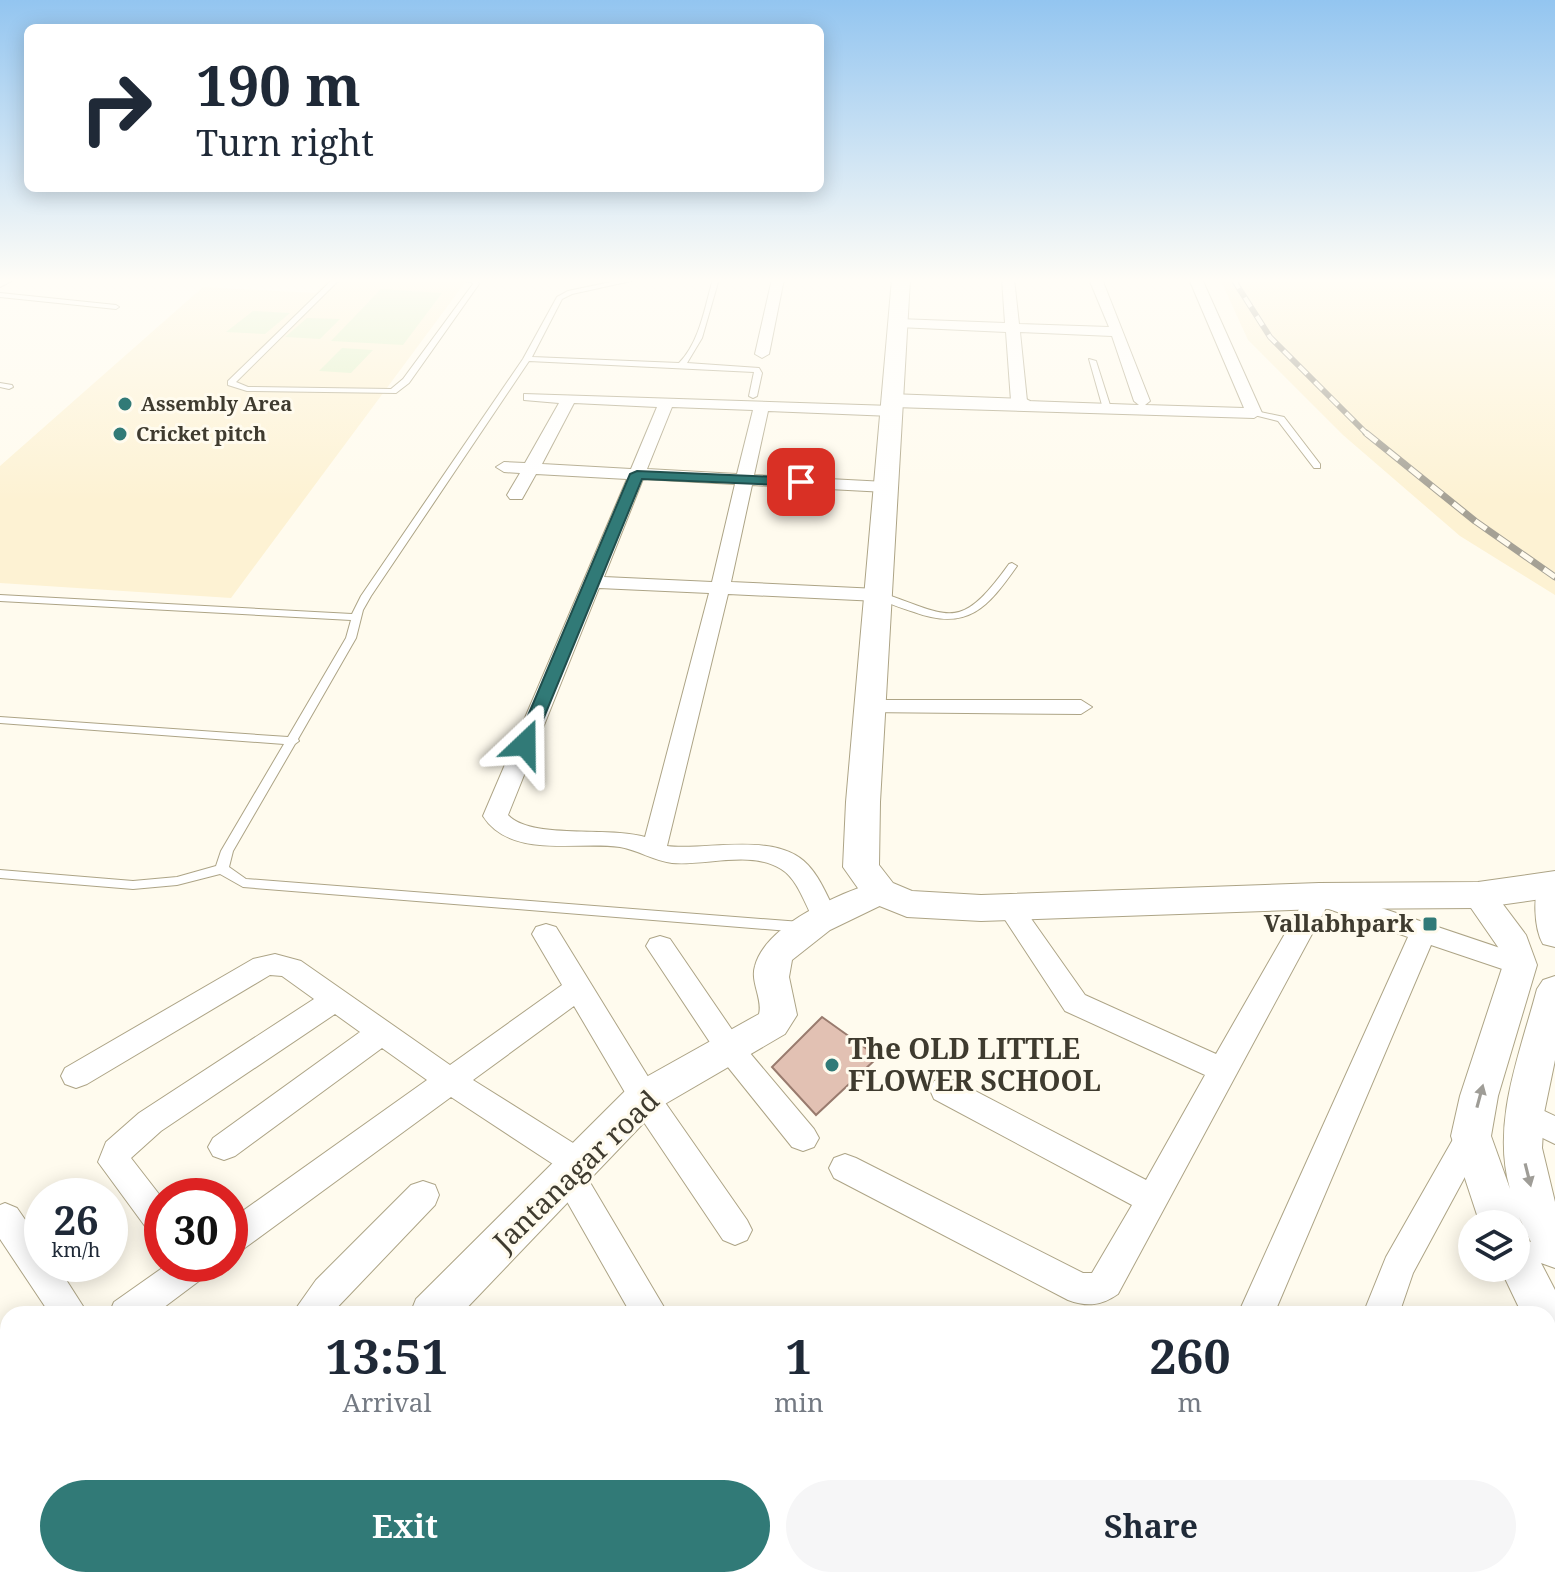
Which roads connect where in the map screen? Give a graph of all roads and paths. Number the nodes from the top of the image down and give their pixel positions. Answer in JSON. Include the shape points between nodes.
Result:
{"nodes":[{"id":1,"x":262,"y":353,"type":"edge"},
{"id":2,"x":426,"y":353,"type":"edge"},
{"id":3,"x":530,"y":353,"type":"edge"},
{"id":4,"x":690,"y":353,"type":"edge"},
{"id":5,"x":896,"y":353,"type":"edge"},
{"id":6,"x":1016,"y":353,"type":"edge"},
{"id":7,"x":1125,"y":353,"type":"edge"},
{"id":8,"x":1222,"y":353,"type":"edge"},
{"id":9,"x":1226,"y":353,"type":"edge"},
{"id":10,"x":527,"y":359,"type":"junction"},
{"id":11,"x":1092,"y":361,"type":"dead end"},
{"id":12,"x":681,"y":365,"type":"junction"},
{"id":13,"x":529,"y":397,"type":"dead end"},
{"id":14,"x":569,"y":399,"type":"junction"},
{"id":15,"x":757,"y":402,"type":"junction"},
{"id":16,"x":1019,"y":402,"type":"junction"},
{"id":17,"x":892,"y":403,"type":"junction"},
{"id":18,"x":666,"y":404,"type":"junction"},
{"id":19,"x":1106,"y":405,"type":"junction"},
{"id":20,"x":1143,"y":406,"type":"junction"},
{"id":21,"x":1251,"y":411,"type":"junction"},
{"id":22,"x":1317,"y":466,"type":"dead end"},
{"id":23,"x":504,"y":467,"type":"dead end"},
{"id":24,"x":530,"y":469,"type":"junction"},
{"id":25,"x":637,"y":474,"type":"junction"},
{"id":26,"x":745,"y":479,"type":"junction"},
{"id":27,"x":886,"y":487,"type":"junction"},
{"id":28,"x":516,"y":495,"type":"dead end"},
{"id":29,"x":1012,"y":566,"type":"dead end"},
{"id":30,"x":592,"y":582,"type":"junction"},
{"id":31,"x":720,"y":588,"type":"junction"},
{"id":32,"x":878,"y":595,"type":"junction"},
{"id":33,"x":0,"y":598,"type":"edge"},
{"id":34,"x":357,"y":617,"type":"junction"},
{"id":35,"x":870,"y":707,"type":"junction"},
{"id":36,"x":1081,"y":707,"type":"dead end"},
{"id":37,"x":0,"y":720,"type":"edge"},
{"id":38,"x":293,"y":741,"type":"junction"},
{"id":39,"x":654,"y":849,"type":"junction"},
{"id":40,"x":222,"y":869,"type":"junction"},
{"id":41,"x":0,"y":874,"type":"edge"},
{"id":42,"x":880,"y":892,"type":"junction"},
{"id":43,"x":1554,"y":892,"type":"edge"},
{"id":44,"x":1478,"y":895,"type":"junction"},
{"id":45,"x":1319,"y":896,"type":"junction"},
{"id":46,"x":1009,"y":906,"type":"junction"},
{"id":47,"x":817,"y":923,"type":"junction"},
{"id":48,"x":1423,"y":933,"type":"junction"},
{"id":49,"x":546,"y":934,"type":"dead end"},
{"id":50,"x":1555,"y":935,"type":"edge"},
{"id":51,"x":660,"y":946,"type":"dead end"},
{"id":52,"x":1520,"y":965,"type":"junction"},
{"id":53,"x":577,"y":989,"type":"junction"},
{"id":54,"x":335,"y":999,"type":"junction"},
{"id":55,"x":1554,"y":1002,"type":"edge"},
{"id":56,"x":382,"y":1032,"type":"junction"},
{"id":57,"x":729,"y":1048,"type":"junction"},
{"id":58,"x":1222,"y":1070,"type":"junction"},
{"id":59,"x":76,"y":1076,"type":"dead end"},
{"id":60,"x":452,"y":1082,"type":"junction"},
{"id":61,"x":945,"y":1090,"type":"dead end"},
{"id":62,"x":644,"y":1097,"type":"junction"},
{"id":63,"x":1540,"y":1123,"type":"edge"},
{"id":64,"x":1471,"y":1136,"type":"junction"},
{"id":65,"x":803,"y":1138,"type":"dead end"},
{"id":66,"x":224,"y":1147,"type":"dead end"},
{"id":67,"x":845,"y":1168,"type":"dead end"},
{"id":68,"x":573,"y":1169,"type":"junction"},
{"id":69,"x":423,"y":1195,"type":"dead end"},
{"id":70,"x":1151,"y":1199,"type":"junction"},
{"id":71,"x":144,"y":1200,"type":"edge"},
{"id":72,"x":1496,"y":1210,"type":"edge"},
{"id":73,"x":5,"y":1218,"type":"dead end"},
{"id":74,"x":248,"y":1226,"type":"edge"},
{"id":75,"x":735,"y":1230,"type":"dead end"},
{"id":76,"x":1555,"y":1249,"type":"edge"},
{"id":77,"x":1530,"y":1257,"type":"edge"},
{"id":78,"x":1555,"y":1260,"type":"edge"},
{"id":79,"x":171,"y":1282,"type":"edge"},
{"id":80,"x":1529,"y":1282,"type":"edge"},
{"id":81,"x":65,"y":1306,"type":"edge"},
{"id":82,"x":138,"y":1306,"type":"edge"},
{"id":83,"x":316,"y":1306,"type":"edge"},
{"id":84,"x":440,"y":1306,"type":"edge"},
{"id":85,"x":646,"y":1306,"type":"edge"},
{"id":86,"x":1260,"y":1306,"type":"edge"},
{"id":87,"x":1384,"y":1306,"type":"edge"},
{"id":88,"x":1540,"y":1306,"type":"edge"}],
"edges":[{"from":1,"to":2,"type":"lane","via":[[233,385],[393,391]]},
{"from":3,"to":10,"type":"lane"},
{"from":4,"to":12,"type":"lane"},
{"from":5,"to":17,"type":"main road"},
{"from":6,"to":16,"type":"street"},
{"from":7,"to":20,"type":"street"},
{"from":8,"to":21,"type":"lane"},
{"from":9,"to":21,"type":"street"},
{"from":10,"to":12,"type":"lane"},
{"from":10,"to":34,"type":"lane","via":[[366,596]]},
{"from":11,"to":19,"type":"lane"},
{"from":12,"to":15,"type":"lane","via":[[756,370]]},
{"from":13,"to":14,"type":"street"},
{"from":14,"to":18,"type":"street"},
{"from":14,"to":24,"type":"street"},
{"from":15,"to":17,"type":"street"},
{"from":15,"to":18,"type":"street"},
{"from":15,"to":26,"type":"street"},
{"from":16,"to":17,"type":"street"},
{"from":16,"to":19,"type":"lane"},
{"from":16,"to":20,"type":"street"},
{"from":17,"to":27,"type":"main road"},
{"from":18,"to":25,"type":"street"},
{"from":19,"to":21,"type":"lane"},
{"from":20,"to":21,"type":"street"},
{"from":21,"to":22,"type":"lane","via":[[1281,419]]},
{"from":23,"to":24,"type":"street"},
{"from":24,"to":25,"type":"street"},
{"from":24,"to":28,"type":"street"},
{"from":25,"to":26,"type":"street"},
{"from":25,"to":30,"type":"street"},
{"from":26,"to":27,"type":"street"},
{"from":26,"to":31,"type":"street"},
{"from":27,"to":32,"type":"main road"},
{"from":29,"to":32,"type":"lane","via":[[987,602],[959,616],[931,615]]},
{"from":30,"to":31,"type":"street"},
{"from":30,"to":39,"type":"street","via":[[495,816],[498,825],[515,833],[620,839]]},
{"from":31,"to":32,"type":"street"},
{"from":31,"to":39,"type":"street"},
{"from":32,"to":35,"type":"main road"},
{"from":33,"to":34,"type":"lane"},
{"from":34,"to":38,"type":"lane","via":[[351,638]]},
{"from":35,"to":36,"type":"street"},
{"from":35,"to":42,"type":"main road","via":[[861,867]]},
{"from":37,"to":38,"type":"lane"},
{"from":38,"to":40,"type":"lane","via":[[227,851]]},
{"from":39,"to":47,"type":"street","via":[[671,855],[740,854],[788,861],[798,869]]},
{"from":40,"to":41,"type":"lane","via":[[133,885]]},
{"from":40,"to":47,"type":"lane","via":[[243,883]]},
{"from":42,"to":46,"type":"main road","via":[[907,904]]},
{"from":42,"to":47,"type":"street","name":"Jantanagar road"},
{"from":43,"to":44,"type":"main road"},
{"from":43,"to":50,"type":"street"},
{"from":44,"to":45,"type":"main road"},
{"from":44,"to":52,"type":"street","via":[[1514,944]]},
{"from":45,"to":46,"type":"main road"},
{"from":45,"to":48,"type":"street"},
{"from":45,"to":58,"type":"street"},
{"from":46,"to":58,"type":"street","via":[[1075,1003]]},
{"from":47,"to":57,"type":"street","name":"Jantanagar road","via":[[785,945],[772,963],[779,1015]]},
{"from":48,"to":52,"type":"street"},
{"from":48,"to":86,"type":"street"},
{"from":49,"to":53,"type":"street"},
{"from":51,"to":57,"type":"street"},
{"from":64,"to":52,"type":"street","one_way":true},
{"from":53,"to":60,"type":"street"},
{"from":53,"to":62,"type":"street"},
{"from":54,"to":56,"type":"street"},
{"from":54,"to":59,"type":"street","via":[[291,968],[263,966]]},
{"from":54,"to":71,"type":"street","via":[[150,1122],[117,1151],[114,1162]]},
{"from":55,"to":63,"type":"street"},
{"from":56,"to":60,"type":"street"},
{"from":56,"to":66,"type":"street"},
{"from":57,"to":62,"type":"street","name":"Jantanagar road"},
{"from":57,"to":65,"type":"street"},
{"from":58,"to":70,"type":"street"},
{"from":60,"to":68,"type":"street"},
{"from":60,"to":74,"type":"street"},
{"from":61,"to":70,"type":"street"},
{"from":62,"to":68,"type":"street","name":"Jantanagar road"},
{"from":62,"to":75,"type":"street"},
{"from":63,"to":76,"type":"street","one_way":true,"via":[[1522,1149],[1539,1217]]},
{"from":64,"to":72,"type":"street"},
{"from":64,"to":87,"type":"street","via":[[1398,1268]]},
{"from":67,"to":70,"type":"street","via":[[1080,1289],[1106,1283]]},
{"from":68,"to":84,"type":"street","name":"Jantanagar road"},
{"from":68,"to":85,"type":"street"},
{"from":69,"to":83,"type":"street"},
{"from":73,"to":81,"type":"street"},
{"from":77,"to":78,"type":"street"},
{"from":79,"to":82,"type":"street"},
{"from":80,"to":88,"type":"street"}]}
